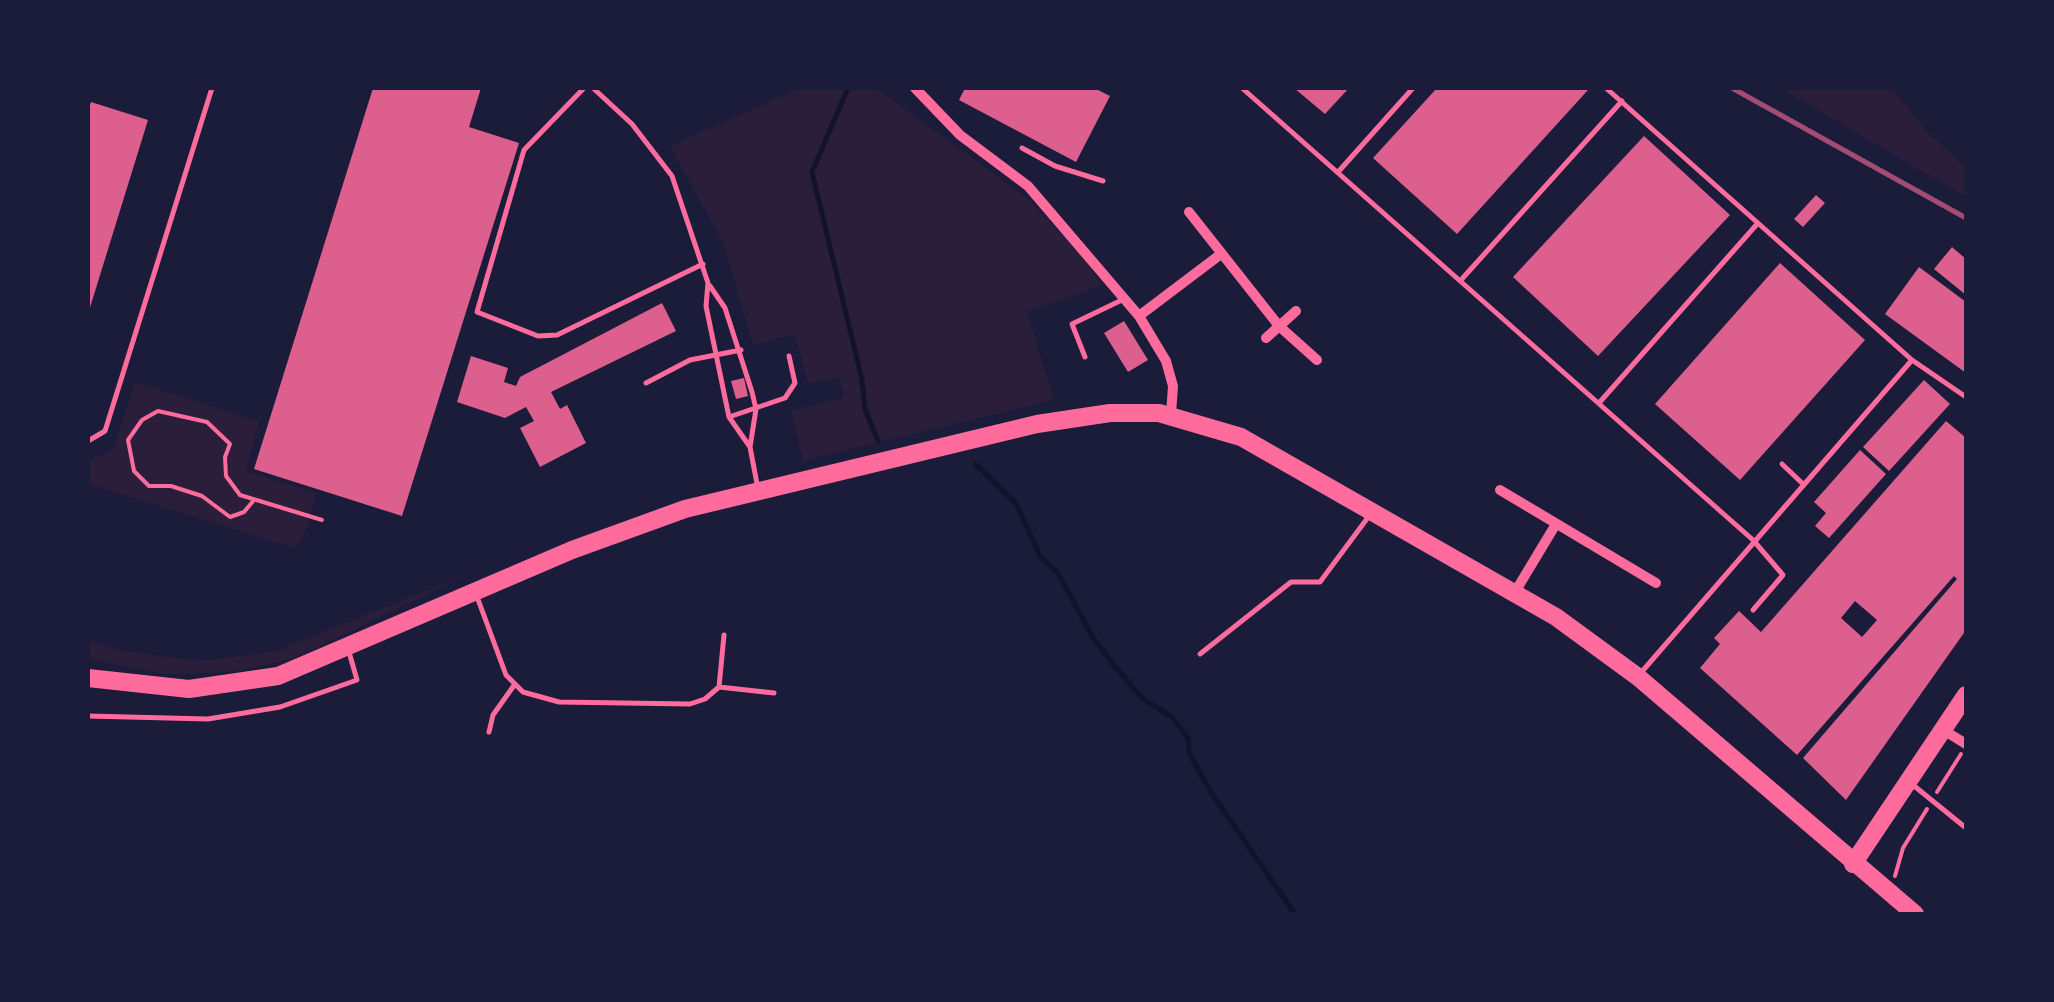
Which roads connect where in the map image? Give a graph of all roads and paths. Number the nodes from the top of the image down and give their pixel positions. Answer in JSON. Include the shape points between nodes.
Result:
{"nodes":[{"id":1,"x":212,"y":88,"type":"edge"},
{"id":2,"x":584,"y":88,"type":"edge"},
{"id":3,"x":593,"y":88,"type":"edge"},
{"id":4,"x":915,"y":88,"type":"edge"},
{"id":5,"x":1242,"y":88,"type":"edge"},
{"id":6,"x":1413,"y":88,"type":"edge"},
{"id":7,"x":1606,"y":88,"type":"edge"},
{"id":8,"x":1622,"y":101,"type":"junction"},
{"id":9,"x":1022,"y":148,"type":"dead end"},
{"id":10,"x":1338,"y":172,"type":"junction"},
{"id":11,"x":1103,"y":181,"type":"dead end"},
{"id":12,"x":1189,"y":212,"type":"dead end"},
{"id":13,"x":1758,"y":223,"type":"junction"},
{"id":14,"x":1220,"y":254,"type":"junction"},
{"id":15,"x":704,"y":264,"type":"junction"},
{"id":16,"x":1460,"y":280,"type":"junction"},
{"id":17,"x":708,"y":283,"type":"junction"},
{"id":18,"x":1124,"y":299,"type":"junction"},
{"id":19,"x":1296,"y":311,"type":"dead end"},
{"id":20,"x":1139,"y":316,"type":"junction"},
{"id":21,"x":1279,"y":326,"type":"junction"},
{"id":22,"x":1266,"y":338,"type":"dead end"},
{"id":23,"x":741,"y":350,"type":"junction"},
{"id":24,"x":714,"y":356,"type":"junction"},
{"id":25,"x":790,"y":356,"type":"dead end"},
{"id":26,"x":1086,"y":358,"type":"dead end"},
{"id":27,"x":1317,"y":360,"type":"dead end"},
{"id":28,"x":1912,"y":360,"type":"junction"},
{"id":29,"x":646,"y":383,"type":"dead end"},
{"id":30,"x":1966,"y":397,"type":"edge"},
{"id":31,"x":1599,"y":403,"type":"junction"},
{"id":32,"x":756,"y":409,"type":"junction"},
{"id":33,"x":1171,"y":414,"type":"junction"},
{"id":34,"x":729,"y":417,"type":"junction"},
{"id":35,"x":88,"y":441,"type":"edge"},
{"id":36,"x":750,"y":447,"type":"junction"},
{"id":37,"x":1782,"y":464,"type":"dead end"},
{"id":38,"x":1803,"y":484,"type":"junction"},
{"id":39,"x":758,"y":489,"type":"junction"},
{"id":40,"x":1500,"y":490,"type":"dead end"},
{"id":41,"x":254,"y":500,"type":"junction"},
{"id":42,"x":1373,"y":511,"type":"junction"},
{"id":43,"x":322,"y":520,"type":"dead end"},
{"id":44,"x":1556,"y":524,"type":"junction"},
{"id":45,"x":1754,"y":540,"type":"junction"},
{"id":46,"x":1656,"y":583,"type":"dead end"},
{"id":47,"x":475,"y":592,"type":"junction"},
{"id":48,"x":1515,"y":592,"type":"junction"},
{"id":49,"x":1753,"y":610,"type":"dead end"},
{"id":50,"x":724,"y":635,"type":"dead end"},
{"id":51,"x":348,"y":649,"type":"junction"},
{"id":52,"x":1200,"y":654,"type":"dead end"},
{"id":53,"x":1638,"y":677,"type":"junction"},
{"id":54,"x":88,"y":678,"type":"edge"},
{"id":55,"x":515,"y":684,"type":"junction"},
{"id":56,"x":719,"y":687,"type":"junction"},
{"id":57,"x":774,"y":692,"type":"dead end"},
{"id":58,"x":1966,"y":696,"type":"edge"},
{"id":59,"x":88,"y":716,"type":"edge"},
{"id":60,"x":1945,"y":731,"type":"junction"},
{"id":61,"x":489,"y":732,"type":"dead end"},
{"id":62,"x":1966,"y":745,"type":"edge"},
{"id":63,"x":1910,"y":783,"type":"junction"},
{"id":64,"x":1932,"y":801,"type":"junction"},
{"id":65,"x":1966,"y":828,"type":"edge"},
{"id":66,"x":1853,"y":864,"type":"junction"},
{"id":67,"x":1887,"y":893,"type":"junction"},
{"id":68,"x":1914,"y":914,"type":"edge"}],
"edges":[{"from":1,"to":35,"type":"lane","via":[[105,430]]},
{"from":2,"to":15,"type":"lane","via":[[524,150],[477,312],[538,336],[556,336]]},
{"from":3,"to":15,"type":"lane","via":[[672,176]]},
{"from":4,"to":18,"type":"street","via":[[960,135],[1028,186]]},
{"from":5,"to":10,"type":"lane"},
{"from":6,"to":10,"type":"lane"},
{"from":7,"to":8,"type":"lane"},
{"from":8,"to":13,"type":"lane"},
{"from":8,"to":16,"type":"lane"},
{"from":9,"to":11,"type":"lane"},
{"from":10,"to":16,"type":"lane"},
{"from":12,"to":14,"type":"street"},
{"from":13,"to":28,"type":"lane"},
{"from":13,"to":31,"type":"lane"},
{"from":14,"to":20,"type":"street"},
{"from":14,"to":21,"type":"street"},
{"from":15,"to":17,"type":"lane"},
{"from":16,"to":31,"type":"lane"},
{"from":17,"to":23,"type":"lane"},
{"from":17,"to":24,"type":"lane"},
{"from":18,"to":20,"type":"street"},
{"from":18,"to":26,"type":"lane","via":[[1072,324]]},
{"from":19,"to":21,"type":"street"},
{"from":20,"to":33,"type":"street","via":[[1166,361],[1174,386]]},
{"from":21,"to":22,"type":"street"},
{"from":21,"to":27,"type":"street"},
{"from":23,"to":24,"type":"lane"},
{"from":23,"to":32,"type":"lane"},
{"from":24,"to":29,"type":"lane","via":[[690,360]]},
{"from":24,"to":34,"type":"lane"},
{"from":25,"to":32,"type":"lane","via":[[795,383],[785,398]]},
{"from":28,"to":30,"type":"lane"},
{"from":28,"to":38,"type":"lane"},
{"from":31,"to":45,"type":"lane"},
{"from":32,"to":34,"type":"lane"},
{"from":32,"to":36,"type":"lane"},
{"from":33,"to":39,"type":"main road","via":[[1110,413],[1038,424]]},
{"from":33,"to":42,"type":"main road","via":[[1241,437]]},
{"from":34,"to":36,"type":"lane"},
{"from":36,"to":39,"type":"lane"},
{"from":37,"to":38,"type":"lane"},
{"from":38,"to":45,"type":"lane"},
{"from":39,"to":47,"type":"main road","via":[[685,508]]},
{"from":40,"to":44,"type":"street"},
{"from":41,"to":41,"type":"path","via":[[240,496],[226,476],[230,444],[207,422],[158,411],[128,440],[134,471],[149,486],[202,496],[230,517]]},
{"from":41,"to":43,"type":"path"},
{"from":42,"to":48,"type":"main road"},
{"from":42,"to":52,"type":"lane","via":[[1320,582],[1290,582]]},
{"from":44,"to":46,"type":"street"},
{"from":44,"to":48,"type":"street"},
{"from":45,"to":49,"type":"lane","via":[[1783,575]]},
{"from":45,"to":53,"type":"lane"},
{"from":47,"to":51,"type":"main road"},
{"from":47,"to":55,"type":"lane"},
{"from":48,"to":53,"type":"main road"},
{"from":50,"to":56,"type":"lane"},
{"from":51,"to":54,"type":"main road","via":[[278,676],[220,686]]},
{"from":51,"to":59,"type":"lane","via":[[357,680],[280,707],[208,718]]},
{"from":53,"to":66,"type":"main road"},
{"from":55,"to":56,"type":"lane","via":[[559,702],[690,704]]},
{"from":55,"to":61,"type":"lane"},
{"from":56,"to":57,"type":"lane"},
{"from":58,"to":60,"type":"main road"},
{"from":60,"to":62,"type":"street"},
{"from":60,"to":63,"type":"main road"},
{"from":62,"to":64,"type":"path"},
{"from":63,"to":64,"type":"lane"},
{"from":63,"to":66,"type":"main road"},
{"from":64,"to":65,"type":"lane"},
{"from":64,"to":67,"type":"path","via":[[1903,848]]},
{"from":66,"to":67,"type":"main road"},
{"from":67,"to":68,"type":"main road"}]}
